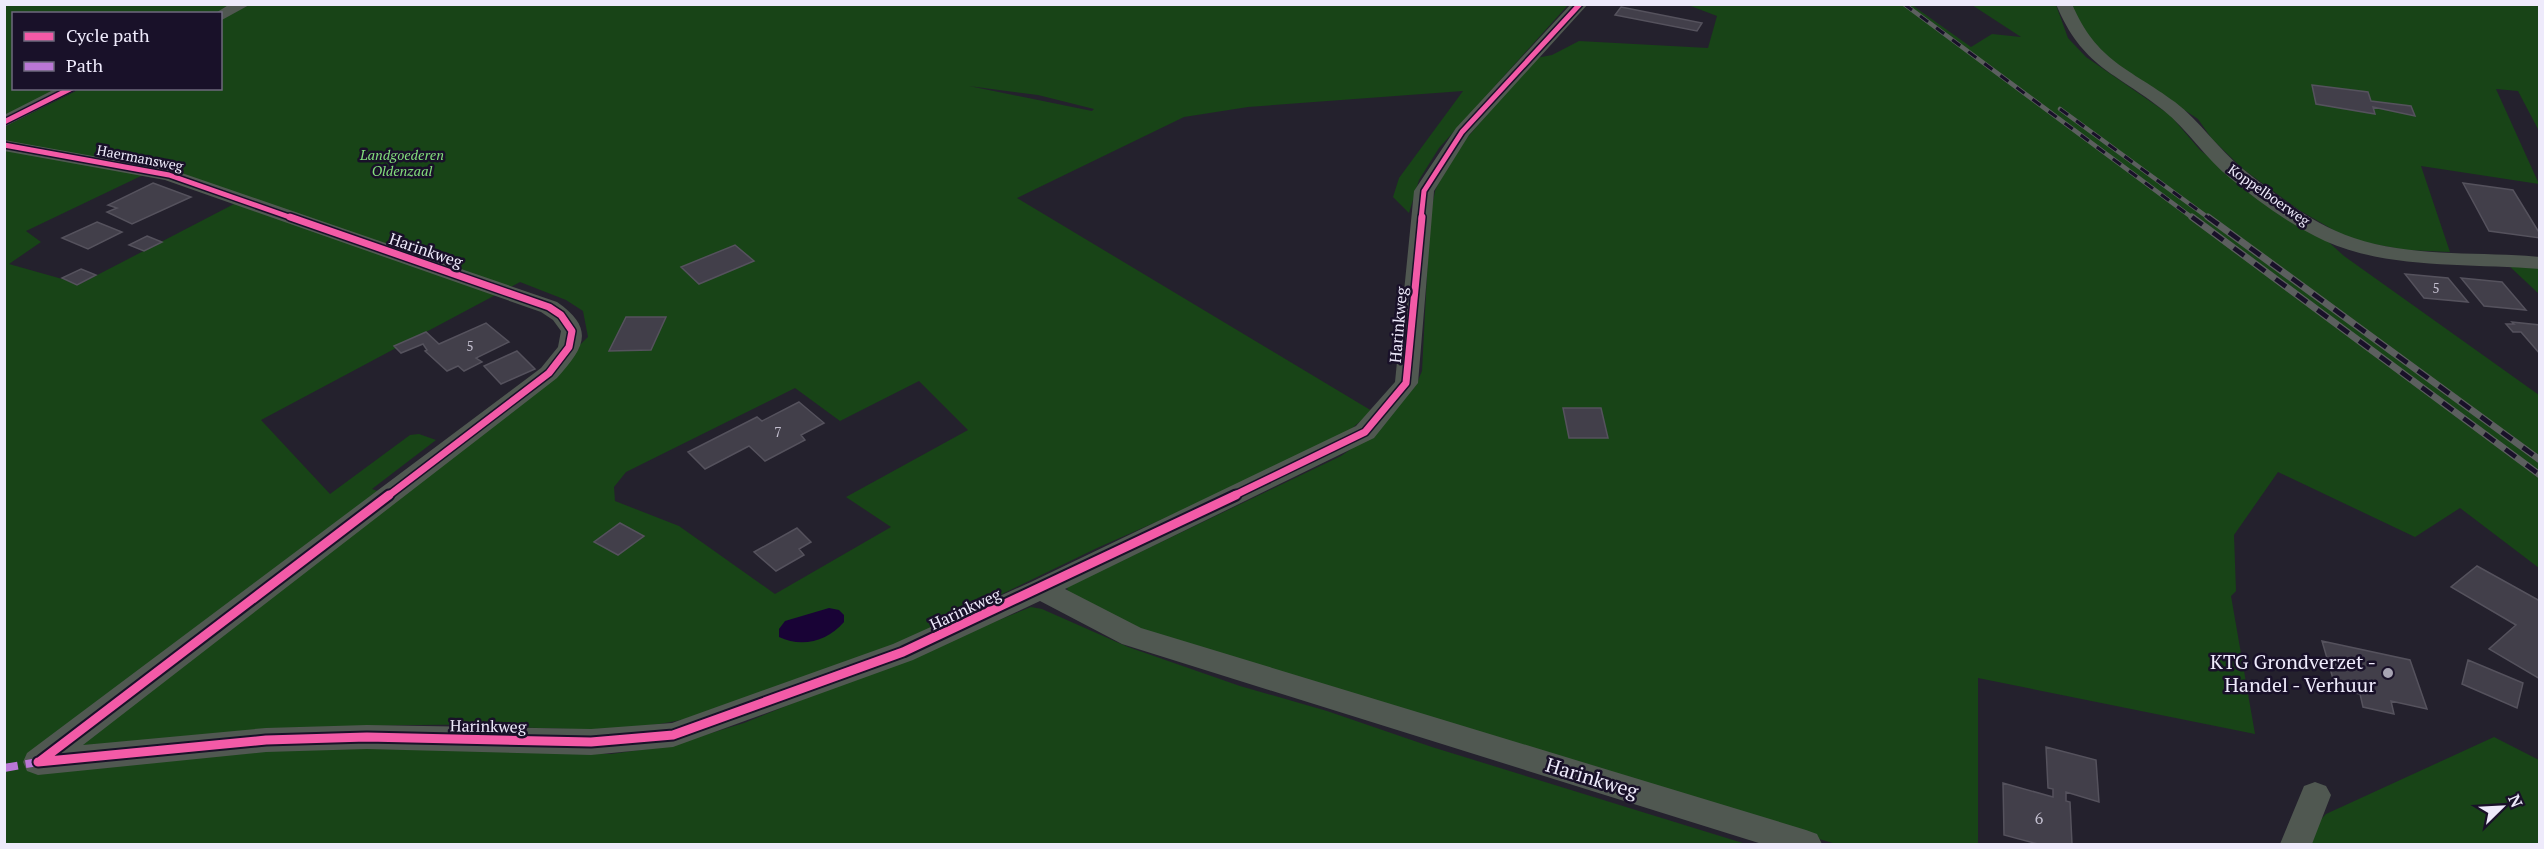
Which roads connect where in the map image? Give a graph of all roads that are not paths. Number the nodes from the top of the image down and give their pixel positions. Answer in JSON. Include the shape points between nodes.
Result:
{"nodes":[{"id":1,"x":243,"y":4,"type":"edge"},
{"id":2,"x":1580,"y":4,"type":"edge"},
{"id":3,"x":2064,"y":4,"type":"edge"},
{"id":4,"x":222,"y":15,"type":"edge"},
{"id":5,"x":68,"y":90,"type":"edge"},
{"id":6,"x":4,"y":122,"type":"edge"},
{"id":7,"x":4,"y":146,"type":"edge"},
{"id":8,"x":300,"y":221,"type":"joint"},
{"id":9,"x":2540,"y":263,"type":"edge"},
{"id":10,"x":1041,"y":589,"type":"junction"},
{"id":11,"x":2315,"y":795,"type":"dead end"},
{"id":12,"x":1806,"y":844,"type":"edge"},
{"id":13,"x":2296,"y":844,"type":"edge"}],
"edges":[{"from":1,"to":4,"type":"street"},
{"from":2,"to":10,"type":"street","name":"Harinkweg","via":[[1462,132],[1424,191],[1407,383],[1365,432]]},
{"from":3,"to":9,"type":"street","name":"Koppelboerweg","via":[[2078,39],[2097,58],[2171,107],[2221,161],[2319,231],[2390,252]]},
{"from":5,"to":6,"type":"street"},
{"from":7,"to":8,"type":"street","name":"Haermansweg","via":[[169,175]]},
{"from":8,"to":10,"type":"street","name":"Harinkweg","via":[[549,307],[564,316],[571,330],[569,352],[549,373],[38,762],[266,740],[367,737],[591,742],[673,735],[903,652]]},
{"from":10,"to":12,"type":"street","name":"Harinkweg","via":[[1132,636]]},
{"from":11,"to":13,"type":"street"}]}
